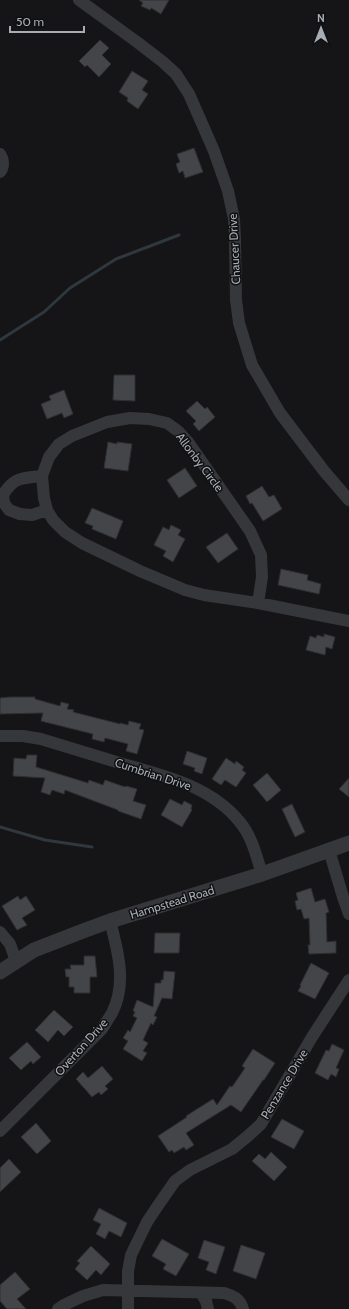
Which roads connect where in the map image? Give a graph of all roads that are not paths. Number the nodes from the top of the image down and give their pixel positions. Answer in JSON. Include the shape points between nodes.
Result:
{"nodes":[{"id":1,"x":79,"y":0,"type":"edge"},
{"id":2,"x":0,"y":154,"type":"edge"},
{"id":3,"x":0,"y":172,"type":"edge"},
{"id":4,"x":42,"y":476,"type":"junction"},
{"id":5,"x":349,"y":500,"type":"edge"},
{"id":6,"x":47,"y":510,"type":"junction"},
{"id":7,"x":258,"y":603,"type":"junction"},
{"id":8,"x":349,"y":621,"type":"edge"},
{"id":9,"x":0,"y":736,"type":"edge"},
{"id":10,"x":349,"y":843,"type":"edge"},
{"id":11,"x":329,"y":850,"type":"junction"},
{"id":12,"x":262,"y":874,"type":"junction"},
{"id":13,"x":349,"y":914,"type":"edge"},
{"id":14,"x":110,"y":921,"type":"junction"},
{"id":15,"x":0,"y":932,"type":"edge"},
{"id":16,"x":16,"y":961,"type":"junction"},
{"id":17,"x":0,"y":972,"type":"edge"},
{"id":18,"x":349,"y":980,"type":"edge"},
{"id":19,"x":0,"y":1131,"type":"edge"},
{"id":20,"x":128,"y":1290,"type":"junction"},
{"id":21,"x":201,"y":1292,"type":"junction"},
{"id":22,"x":58,"y":1309,"type":"edge"},
{"id":23,"x":128,"y":1309,"type":"edge"},
{"id":24,"x":208,"y":1309,"type":"edge"},
{"id":25,"x":243,"y":1309,"type":"edge"}],
"edges":[{"from":1,"to":5,"type":"street","name":"Chaucer Drive","via":[[163,62],[176,74],[189,94],[228,191],[234,219],[239,323],[252,365],[280,413]]},
{"from":2,"to":3,"type":"street","via":[[3,158],[3,168]]},
{"from":4,"to":6,"type":"street","name":"Allonby Circle"},
{"from":4,"to":6,"type":"street","via":[[22,478],[13,482],[3,495],[4,503],[9,510],[32,515]]},
{"from":4,"to":7,"type":"street","name":"Allonby Circle","via":[[49,457],[59,444],[72,436],[107,422],[130,418],[167,423],[188,442],[250,531],[261,555],[262,577]]},
{"from":6,"to":7,"type":"street","name":"Allonby Circle","via":[[64,532],[140,571],[185,590]]},
{"from":7,"to":8,"type":"street","name":"Allonby Circle"},
{"from":9,"to":12,"type":"street","name":"Cumbrian Drive","via":[[41,739],[171,778],[206,792],[239,821],[250,836]]},
{"from":10,"to":11,"type":"street","name":"Hampstead Road"},
{"from":11,"to":12,"type":"street","name":"Hampstead Road"},
{"from":11,"to":13,"type":"street"},
{"from":12,"to":14,"type":"street","name":"Hampstead Road"},
{"from":14,"to":16,"type":"street","name":"Hampstead Road","via":[[34,950]]},
{"from":14,"to":19,"type":"street","name":"Overton Drive","via":[[119,955],[120,987],[112,1012],[102,1029]]},
{"from":15,"to":16,"type":"street","via":[[10,944]]},
{"from":16,"to":17,"type":"street","name":"Hampstead Road"},
{"from":18,"to":20,"type":"street","name":"Penzance Drive","via":[[260,1124],[232,1149],[190,1170],[175,1182],[147,1222],[131,1255]]},
{"from":20,"to":21,"type":"street"},
{"from":20,"to":22,"type":"street","via":[[103,1290],[83,1296]]},
{"from":20,"to":23,"type":"street","name":"Penzance Drive"},
{"from":21,"to":24,"type":"street"},
{"from":21,"to":25,"type":"street","via":[[234,1296]]}]}
